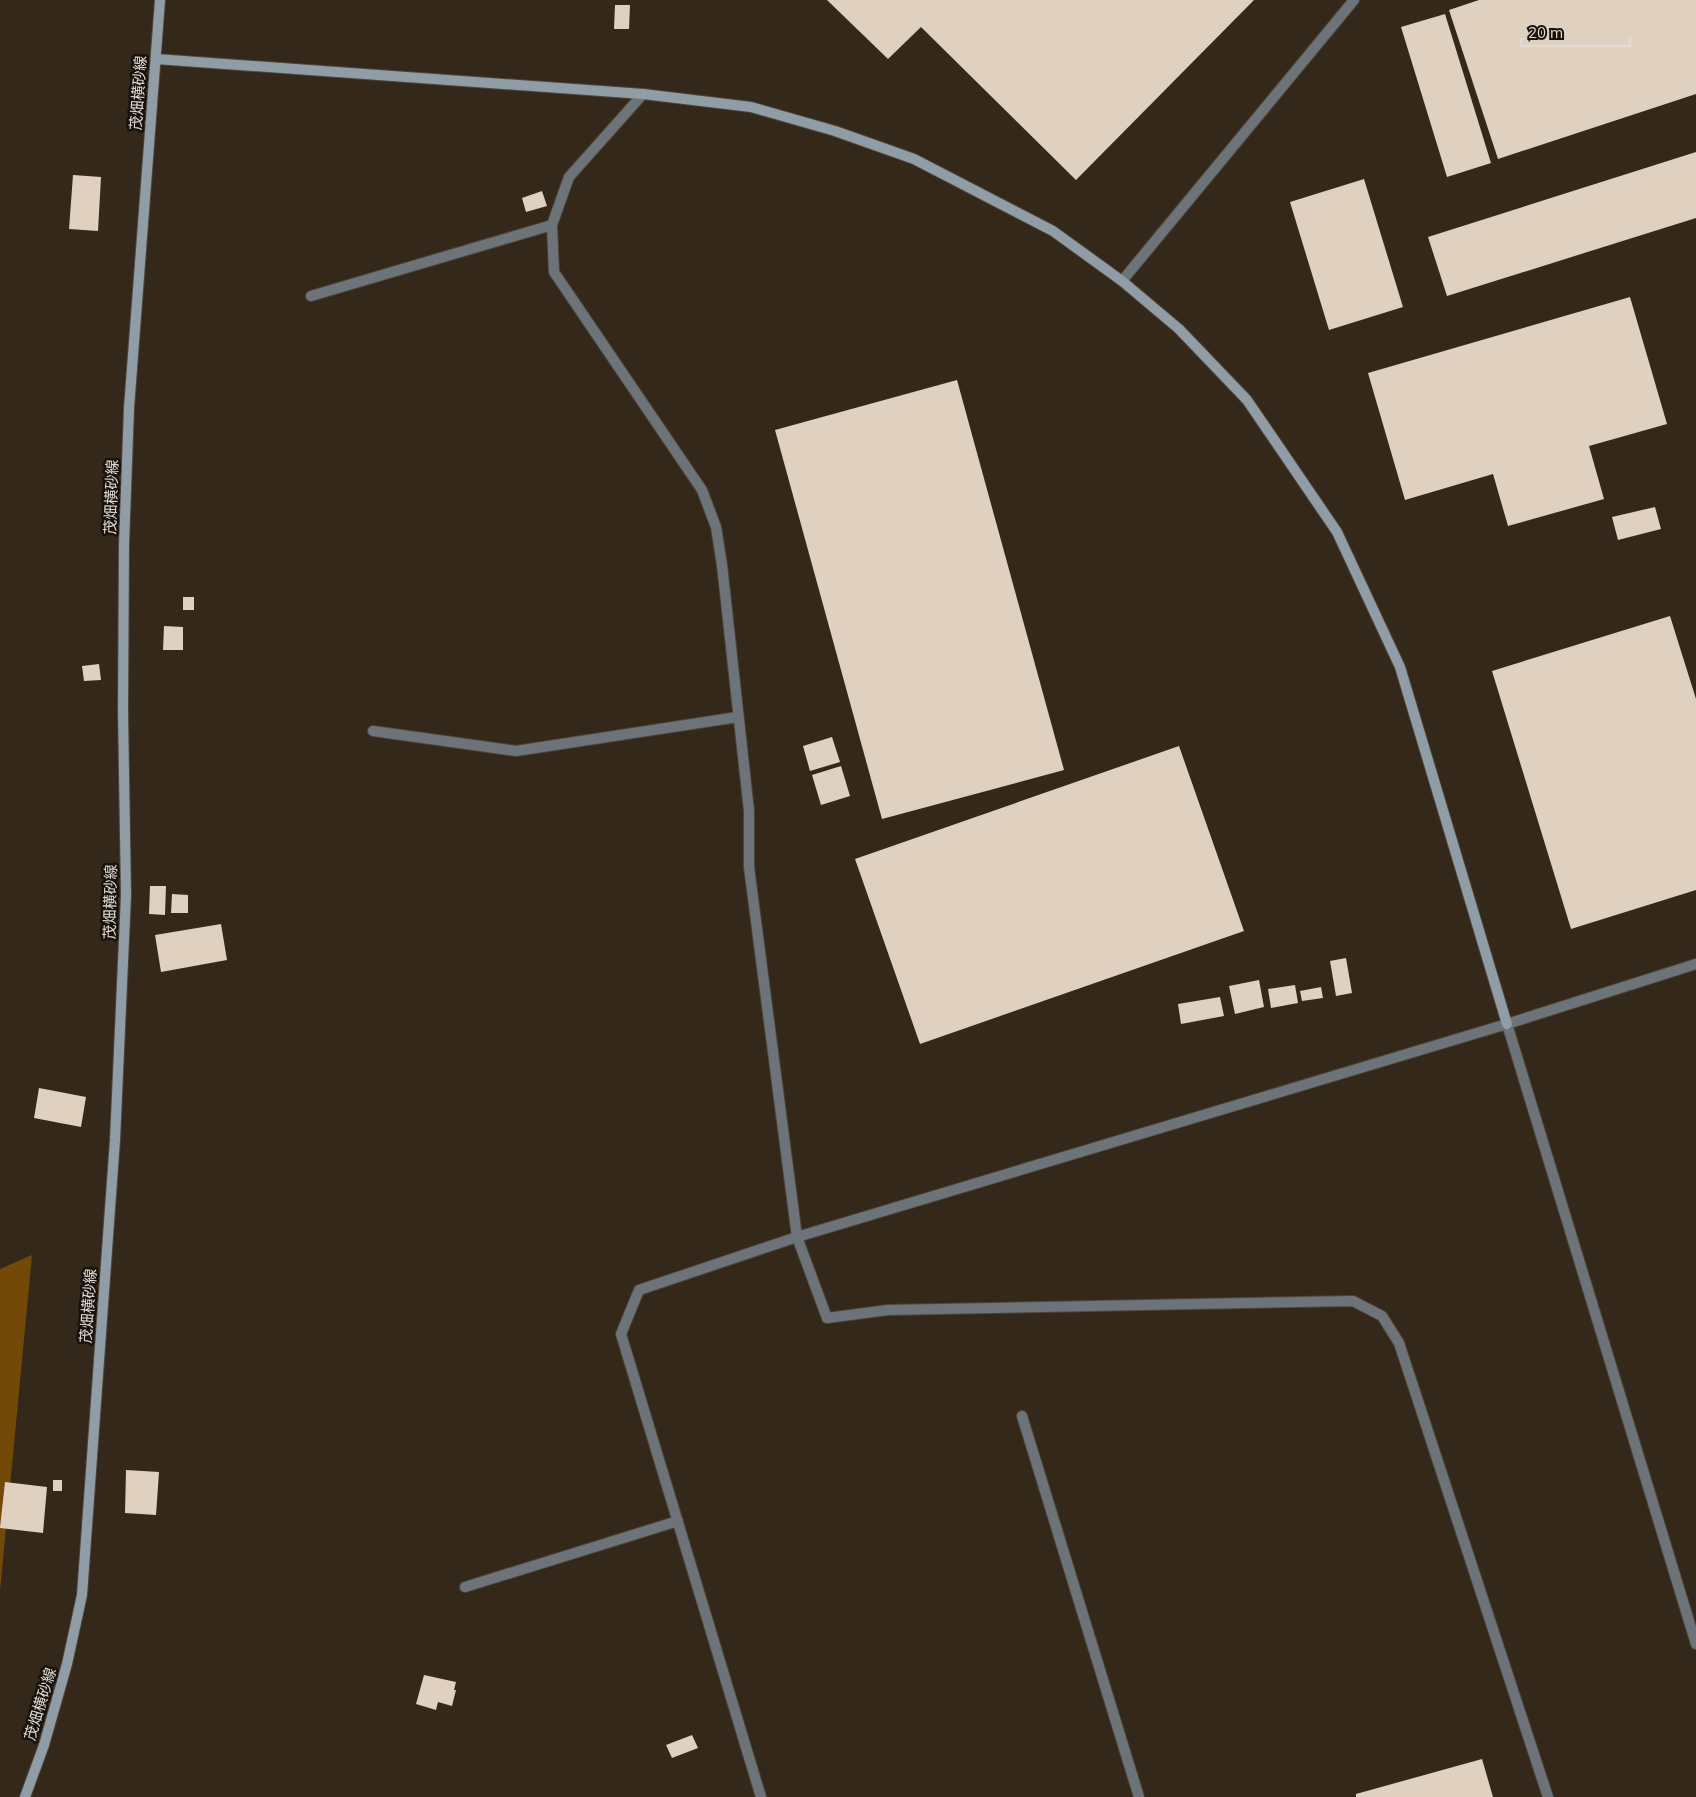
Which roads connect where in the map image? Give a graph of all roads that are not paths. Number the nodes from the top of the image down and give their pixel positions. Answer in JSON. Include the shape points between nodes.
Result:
{"nodes":[{"id":1,"x":160,"y":0,"type":"edge"},
{"id":2,"x":1354,"y":0,"type":"edge"},
{"id":3,"x":156,"y":59,"type":"junction"},
{"id":4,"x":643,"y":94,"type":"junction"},
{"id":5,"x":552,"y":225,"type":"junction"},
{"id":6,"x":1122,"y":281,"type":"junction"},
{"id":7,"x":311,"y":296,"type":"dead end"},
{"id":8,"x":738,"y":717,"type":"junction"},
{"id":9,"x":373,"y":731,"type":"dead end"},
{"id":10,"x":1696,"y":964,"type":"edge"},
{"id":11,"x":1507,"y":1024,"type":"junction"},
{"id":12,"x":797,"y":1237,"type":"junction"},
{"id":13,"x":1022,"y":1416,"type":"dead end"},
{"id":14,"x":678,"y":1521,"type":"junction"},
{"id":15,"x":465,"y":1587,"type":"dead end"},
{"id":16,"x":1696,"y":1644,"type":"edge"},
{"id":17,"x":25,"y":1797,"type":"edge"},
{"id":18,"x":761,"y":1797,"type":"edge"},
{"id":19,"x":1139,"y":1797,"type":"edge"},
{"id":20,"x":1548,"y":1797,"type":"edge"}],
"edges":[{"from":1,"to":3,"type":"street","name":"茂畑横砂線"},
{"from":2,"to":6,"type":"street"},
{"from":3,"to":4,"type":"street"},
{"from":3,"to":17,"type":"street","name":"茂畑横砂線","via":[[129,408],[124,545],[126,895],[115,1130],[82,1595],[68,1664]]},
{"from":4,"to":5,"type":"street","via":[[569,177]]},
{"from":4,"to":6,"type":"street","via":[[751,107],[835,131],[914,159],[1053,231]]},
{"from":5,"to":7,"type":"street"},
{"from":5,"to":8,"type":"street","via":[[554,272],[702,490],[716,528],[722,565]]},
{"from":6,"to":11,"type":"street","via":[[1180,329],[1247,400],[1337,532],[1400,666]]},
{"from":8,"to":9,"type":"street","via":[[516,751]]},
{"from":8,"to":12,"type":"street","via":[[749,810],[749,866]]},
{"from":10,"to":11,"type":"street"},
{"from":11,"to":12,"type":"street"},
{"from":11,"to":16,"type":"street"},
{"from":12,"to":14,"type":"street","via":[[639,1290],[621,1334]]},
{"from":12,"to":20,"type":"street","via":[[827,1318],[888,1310],[1353,1301],[1382,1316],[1399,1343]]},
{"from":13,"to":19,"type":"street"},
{"from":14,"to":15,"type":"street"},
{"from":14,"to":18,"type":"street"}]}
